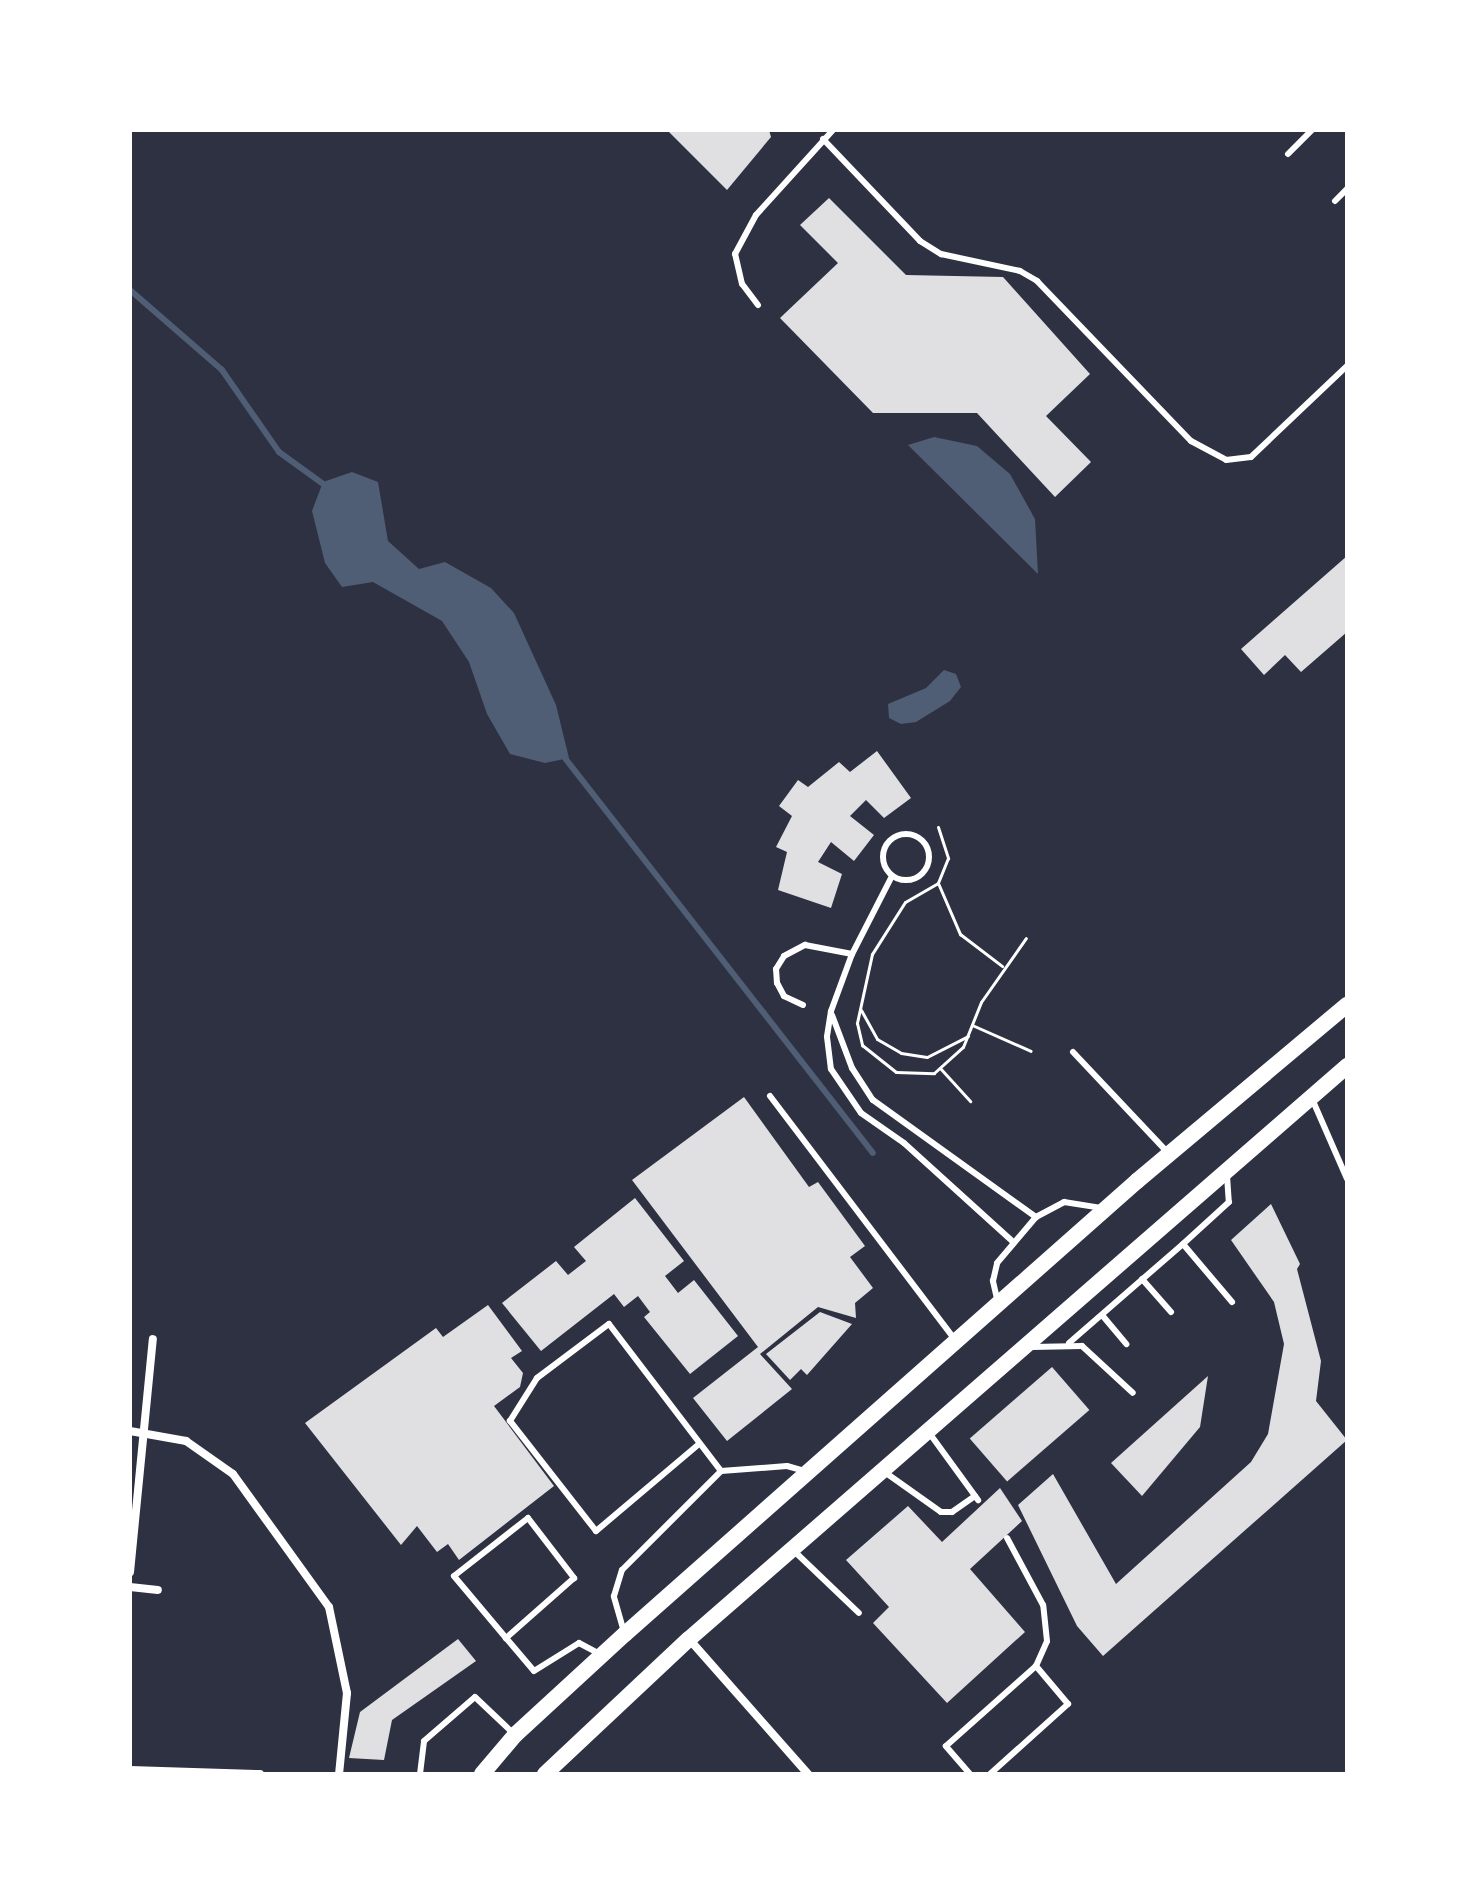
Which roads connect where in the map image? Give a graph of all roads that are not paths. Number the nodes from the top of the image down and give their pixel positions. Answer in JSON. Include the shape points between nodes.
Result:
{"nodes":[{"id":1,"x":833,"y":130,"type":"edge"},
{"id":2,"x":1312,"y":130,"type":"edge"},
{"id":3,"x":823,"y":139,"type":"junction"},
{"id":4,"x":1288,"y":154,"type":"dead end"},
{"id":5,"x":1347,"y":189,"type":"edge"},
{"id":6,"x":1335,"y":201,"type":"dead end"},
{"id":7,"x":758,"y":305,"type":"dead end"},
{"id":8,"x":1347,"y":366,"type":"edge"},
{"id":9,"x":892,"y":876,"type":"junction"},
{"id":10,"x":852,"y":954,"type":"junction"},
{"id":11,"x":803,"y":1005,"type":"dead end"},
{"id":12,"x":1347,"y":1005,"type":"edge"},
{"id":13,"x":831,"y":1011,"type":"junction"},
{"id":14,"x":1073,"y":1052,"type":"dead end"},
{"id":15,"x":1347,"y":1066,"type":"edge"},
{"id":16,"x":770,"y":1096,"type":"dead end"},
{"id":17,"x":1311,"y":1097,"type":"junction"},
{"id":18,"x":1169,"y":1154,"type":"junction"},
{"id":19,"x":1226,"y":1172,"type":"junction"},
{"id":20,"x":1347,"y":1179,"type":"edge"},
{"id":21,"x":1106,"y":1208,"type":"junction"},
{"id":22,"x":1036,"y":1217,"type":"junction"},
{"id":23,"x":1012,"y":1241,"type":"junction"},
{"id":24,"x":1183,"y":1244,"type":"junction"},
{"id":25,"x":1142,"y":1279,"type":"junction"},
{"id":26,"x":1232,"y":1302,"type":"dead end"},
{"id":27,"x":998,"y":1303,"type":"junction"},
{"id":28,"x":1171,"y":1312,"type":"dead end"},
{"id":29,"x":1102,"y":1315,"type":"junction"},
{"id":30,"x":153,"y":1339,"type":"dead end"},
{"id":31,"x":956,"y":1341,"type":"junction"},
{"id":32,"x":1069,"y":1343,"type":"junction"},
{"id":33,"x":1126,"y":1344,"type":"dead end"},
{"id":34,"x":1021,"y":1348,"type":"junction"},
{"id":35,"x":1133,"y":1393,"type":"dead end"},
{"id":36,"x":130,"y":1431,"type":"edge"},
{"id":37,"x":928,"y":1431,"type":"junction"},
{"id":38,"x":144,"y":1433,"type":"junction"},
{"id":39,"x":699,"y":1444,"type":"junction"},
{"id":40,"x":883,"y":1470,"type":"junction"},
{"id":41,"x":721,"y":1471,"type":"junction"},
{"id":42,"x":808,"y":1471,"type":"junction"},
{"id":43,"x":1007,"y":1538,"type":"dead end"},
{"id":44,"x":793,"y":1550,"type":"junction"},
{"id":45,"x":130,"y":1572,"type":"edge"},
{"id":46,"x":130,"y":1587,"type":"edge"},
{"id":47,"x":158,"y":1590,"type":"dead end"},
{"id":48,"x":859,"y":1613,"type":"dead end"},
{"id":49,"x":625,"y":1634,"type":"junction"},
{"id":50,"x":506,"y":1638,"type":"junction"},
{"id":51,"x":689,"y":1639,"type":"junction"},
{"id":52,"x":602,"y":1655,"type":"junction"},
{"id":53,"x":1036,"y":1666,"type":"junction"},
{"id":54,"x":515,"y":1735,"type":"junction"},
{"id":55,"x":558,"y":1768,"type":"edge"},
{"id":56,"x":130,"y":1770,"type":"edge"},
{"id":57,"x":195,"y":1773,"type":"edge"},
{"id":58,"x":260,"y":1774,"type":"edge"},
{"id":59,"x":339,"y":1774,"type":"edge"},
{"id":60,"x":420,"y":1774,"type":"edge"},
{"id":61,"x":482,"y":1774,"type":"edge"},
{"id":62,"x":545,"y":1774,"type":"edge"},
{"id":63,"x":808,"y":1774,"type":"edge"},
{"id":64,"x":970,"y":1774,"type":"edge"},
{"id":65,"x":990,"y":1774,"type":"edge"}],
"edges":[{"from":1,"to":3,"type":"lane"},
{"from":2,"to":4,"type":"lane"},
{"from":3,"to":7,"type":"lane","via":[[756,215],[735,254],[742,284]]},
{"from":3,"to":8,"type":"lane","via":[[920,241],[941,254],[1020,271],[1037,281],[1191,441],[1226,460],[1251,457]]},
{"from":5,"to":6,"type":"lane"},
{"from":9,"to":9,"type":"lane","via":[[906,881],[925,871],[930,857],[920,838],[905,834],[890,840],[883,854]]},
{"from":9,"to":10,"type":"lane"},
{"from":10,"to":11,"type":"lane","via":[[805,945],[784,956],[776,969],[777,983],[784,996]]},
{"from":10,"to":13,"type":"lane"},
{"from":12,"to":18,"type":"main road"},
{"from":13,"to":22,"type":"lane","via":[[846,1056],[873,1100]]},
{"from":13,"to":23,"type":"lane","via":[[827,1052],[851,1103]]},
{"from":14,"to":18,"type":"lane"},
{"from":15,"to":17,"type":"main road"},
{"from":16,"to":31,"type":"lane"},
{"from":17,"to":19,"type":"main road"},
{"from":17,"to":20,"type":"lane"},
{"from":18,"to":21,"type":"main road"},
{"from":19,"to":24,"type":"lane","via":[[1229,1202]]},
{"from":19,"to":34,"type":"main road"},
{"from":21,"to":22,"type":"lane","via":[[1072,1201]]},
{"from":21,"to":27,"type":"main road"},
{"from":22,"to":23,"type":"lane"},
{"from":23,"to":27,"type":"lane","via":[[995,1271]]},
{"from":24,"to":25,"type":"lane"},
{"from":24,"to":26,"type":"lane"},
{"from":25,"to":28,"type":"lane"},
{"from":25,"to":29,"type":"lane"},
{"from":27,"to":31,"type":"main road"},
{"from":29,"to":32,"type":"lane"},
{"from":29,"to":33,"type":"lane"},
{"from":30,"to":38,"type":"street"},
{"from":31,"to":42,"type":"main road"},
{"from":32,"to":34,"type":"lane"},
{"from":32,"to":35,"type":"lane","via":[[1091,1351]]},
{"from":34,"to":37,"type":"main road"},
{"from":36,"to":38,"type":"street"},
{"from":37,"to":40,"type":"main road"},
{"from":37,"to":40,"type":"lane","via":[[977,1498],[941,1512]]},
{"from":38,"to":45,"type":"street"},
{"from":38,"to":59,"type":"street","via":[[186,1441],[233,1474],[329,1607],[347,1693]]},
{"from":39,"to":39,"type":"lane","via":[[607,1323],[537,1378],[510,1421],[597,1532]]},
{"from":39,"to":41,"type":"lane"},
{"from":40,"to":44,"type":"main road"},
{"from":41,"to":42,"type":"lane","via":[[787,1466]]},
{"from":41,"to":49,"type":"lane","via":[[622,1570],[614,1596]]},
{"from":42,"to":49,"type":"main road"},
{"from":43,"to":53,"type":"lane","via":[[1032,1581],[1047,1622],[1044,1653]]},
{"from":44,"to":48,"type":"lane"},
{"from":44,"to":51,"type":"main road"},
{"from":46,"to":47,"type":"street"},
{"from":49,"to":52,"type":"main road"},
{"from":50,"to":50,"type":"lane","via":[[455,1575],[530,1518],[574,1578]]},
{"from":50,"to":52,"type":"lane","via":[[534,1671],[579,1643]]},
{"from":51,"to":55,"type":"main road"},
{"from":51,"to":63,"type":"street"},
{"from":52,"to":54,"type":"main road"},
{"from":53,"to":64,"type":"lane","via":[[946,1746]]},
{"from":53,"to":65,"type":"lane","via":[[1068,1704]]},
{"from":54,"to":60,"type":"lane","via":[[475,1697],[424,1741]]},
{"from":54,"to":61,"type":"main road"},
{"from":55,"to":62,"type":"main road"},
{"from":56,"to":57,"type":"street"},
{"from":57,"to":58,"type":"street"}]}
